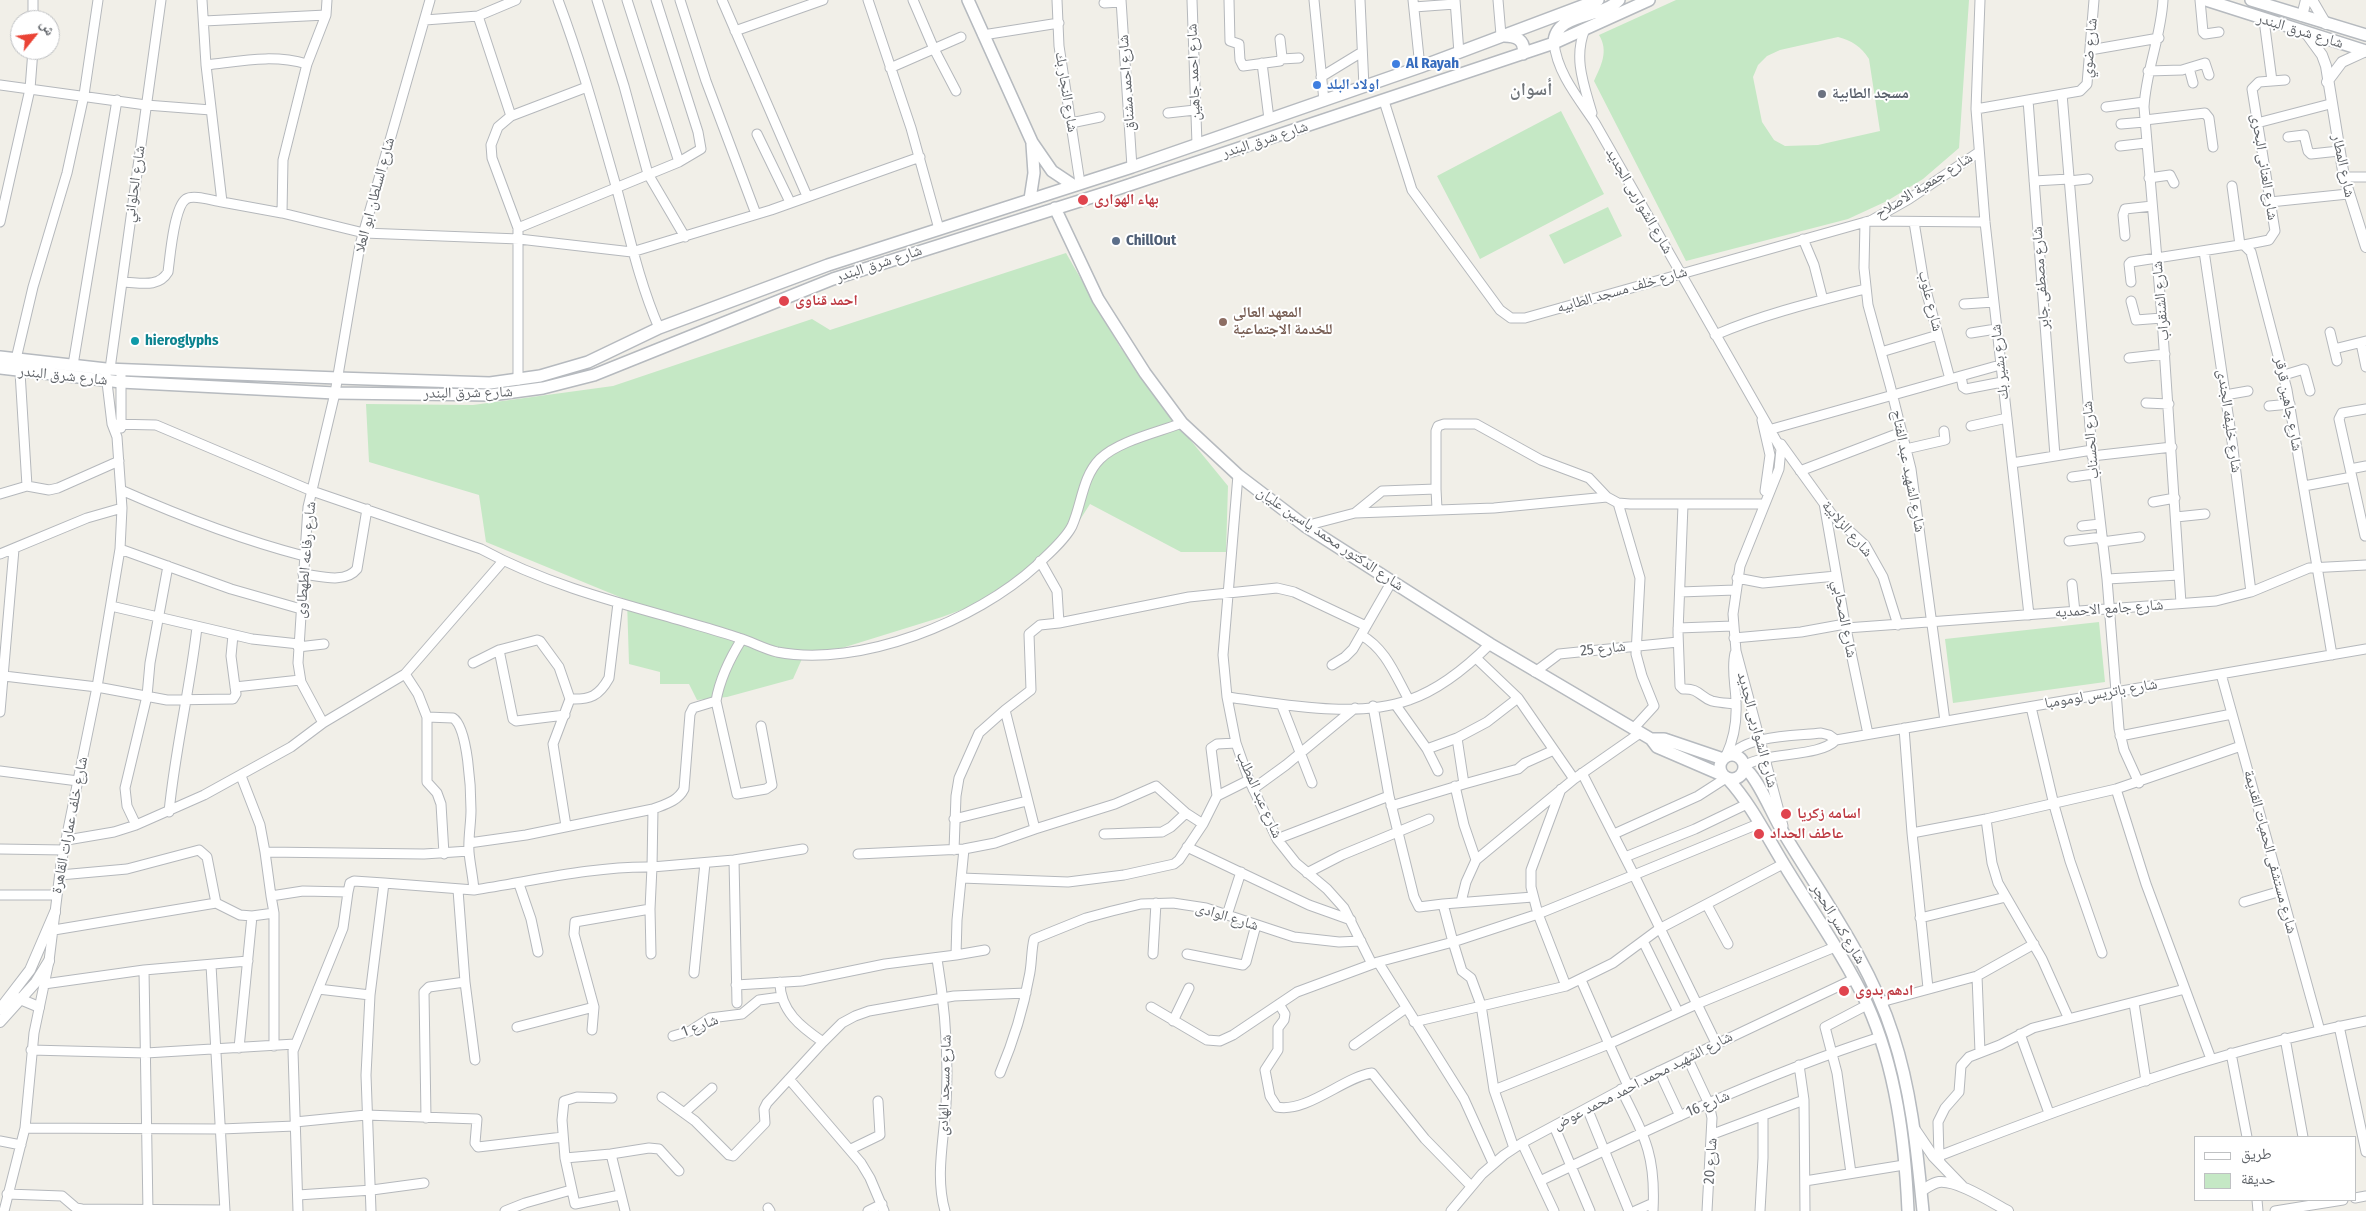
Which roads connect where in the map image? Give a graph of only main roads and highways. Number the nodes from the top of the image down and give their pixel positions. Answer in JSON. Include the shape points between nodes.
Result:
{"nodes":[{"id":1,"x":968,"y":0,"type":"edge"},
{"id":2,"x":1598,"y":0,"type":"edge"},
{"id":3,"x":1619,"y":0,"type":"edge"},
{"id":4,"x":1649,"y":0,"type":"edge"},
{"id":5,"x":2206,"y":0,"type":"edge"},
{"id":6,"x":2251,"y":0,"type":"edge"},
{"id":7,"x":1501,"y":35,"type":"junction"},
{"id":8,"x":2366,"y":35,"type":"edge"},
{"id":9,"x":1554,"y":43,"type":"junction"},
{"id":10,"x":2366,"y":51,"type":"edge"},
{"id":11,"x":1523,"y":54,"type":"junction"},
{"id":12,"x":1032,"y":142,"type":"junction"},
{"id":13,"x":1077,"y":184,"type":"junction"},
{"id":14,"x":1030,"y":199,"type":"junction"},
{"id":15,"x":1055,"y":208,"type":"junction"},
{"id":16,"x":659,"y":328,"type":"junction"},
{"id":17,"x":637,"y":338,"type":"junction"},
{"id":18,"x":664,"y":345,"type":"junction"},
{"id":19,"x":645,"y":353,"type":"junction"},
{"id":20,"x":0,"y":357,"type":"edge"},
{"id":21,"x":0,"y":368,"type":"edge"},
{"id":22,"x":1651,"y":739,"type":"junction"},
{"id":23,"x":1727,"y":757,"type":"junction"},
{"id":24,"x":1744,"y":767,"type":"junction"},
{"id":25,"x":1726,"y":777,"type":"junction"},
{"id":26,"x":1908,"y":1211,"type":"edge"},
{"id":27,"x":1924,"y":1211,"type":"edge"}],
"edges":[{"from":1,"to":12,"type":"main road"},
{"from":2,"to":7,"type":"main road","name":"شارع شرق البندر"},
{"from":3,"to":9,"type":"main road","via":[[1561,26],[1554,35]]},
{"from":4,"to":9,"type":"main road","name":"شارع شرق البندر"},
{"from":5,"to":10,"type":"main road","name":"شارع شرق البندر"},
{"from":6,"to":8,"type":"main road","name":"شارع شرق البندر"},
{"from":7,"to":11,"type":"main road","via":[[1521,40]]},
{"from":7,"to":13,"type":"main road","name":"شارع شرق البندر","via":[[1364,87]]},
{"from":9,"to":11,"type":"main road","name":"شارع شرق البندر"},
{"from":11,"to":15,"type":"main road","name":"شارع شرق البندر"},
{"from":12,"to":13,"type":"main road","via":[[1052,171]]},
{"from":12,"to":14,"type":"main road","via":[[1034,173]]},
{"from":13,"to":14,"type":"main road","name":"شارع شرق البندر"},
{"from":14,"to":16,"type":"main road","name":"شارع شرق البندر","via":[[828,264]]},
{"from":15,"to":18,"type":"main road","name":"شارع شرق البندر","via":[[833,279]]},
{"from":15,"to":22,"type":"main road","name":"شارع الدكتور محمد ياسين عليان","via":[[1100,303],[1145,373],[1182,423],[1238,476],[1305,526],[1392,582],[1535,672]]},
{"from":16,"to":17,"type":"main road","name":"شارع شرق البندر"},
{"from":16,"to":18,"type":"main road"},
{"from":17,"to":19,"type":"main road","via":[[637,346]]},
{"from":17,"to":20,"type":"main road","name":"شارع شرق البندر","via":[[588,362],[518,380],[490,383],[112,369]]},
{"from":18,"to":19,"type":"main road","name":"شارع شرق البندر"},
{"from":19,"to":21,"type":"main road","name":"شارع شرق البندر","via":[[577,380],[491,395],[336,393],[121,382]]},
{"from":22,"to":23,"type":"main road","name":"شارع الدكتور محمد ياسين عليان","via":[[1664,739]]},
{"from":22,"to":25,"type":"main road","name":"شارع الدكتور محمد ياسين عليان","via":[[1657,747]]},
{"from":23,"to":24,"type":"main road","via":[[1739,757]]},
{"from":23,"to":25,"type":"main road","via":[[1720,767]]},
{"from":24,"to":25,"type":"main road","via":[[1739,778]]},
{"from":24,"to":27,"type":"main road","name":"شارع كسر الحجر","via":[[1755,779],[1786,839],[1859,959],[1881,1002],[1903,1067]]},
{"from":25,"to":26,"type":"main road","name":"شارع كسر الحجر","via":[[1747,804],[1835,946],[1867,1005],[1880,1037],[1895,1100]]}]}
